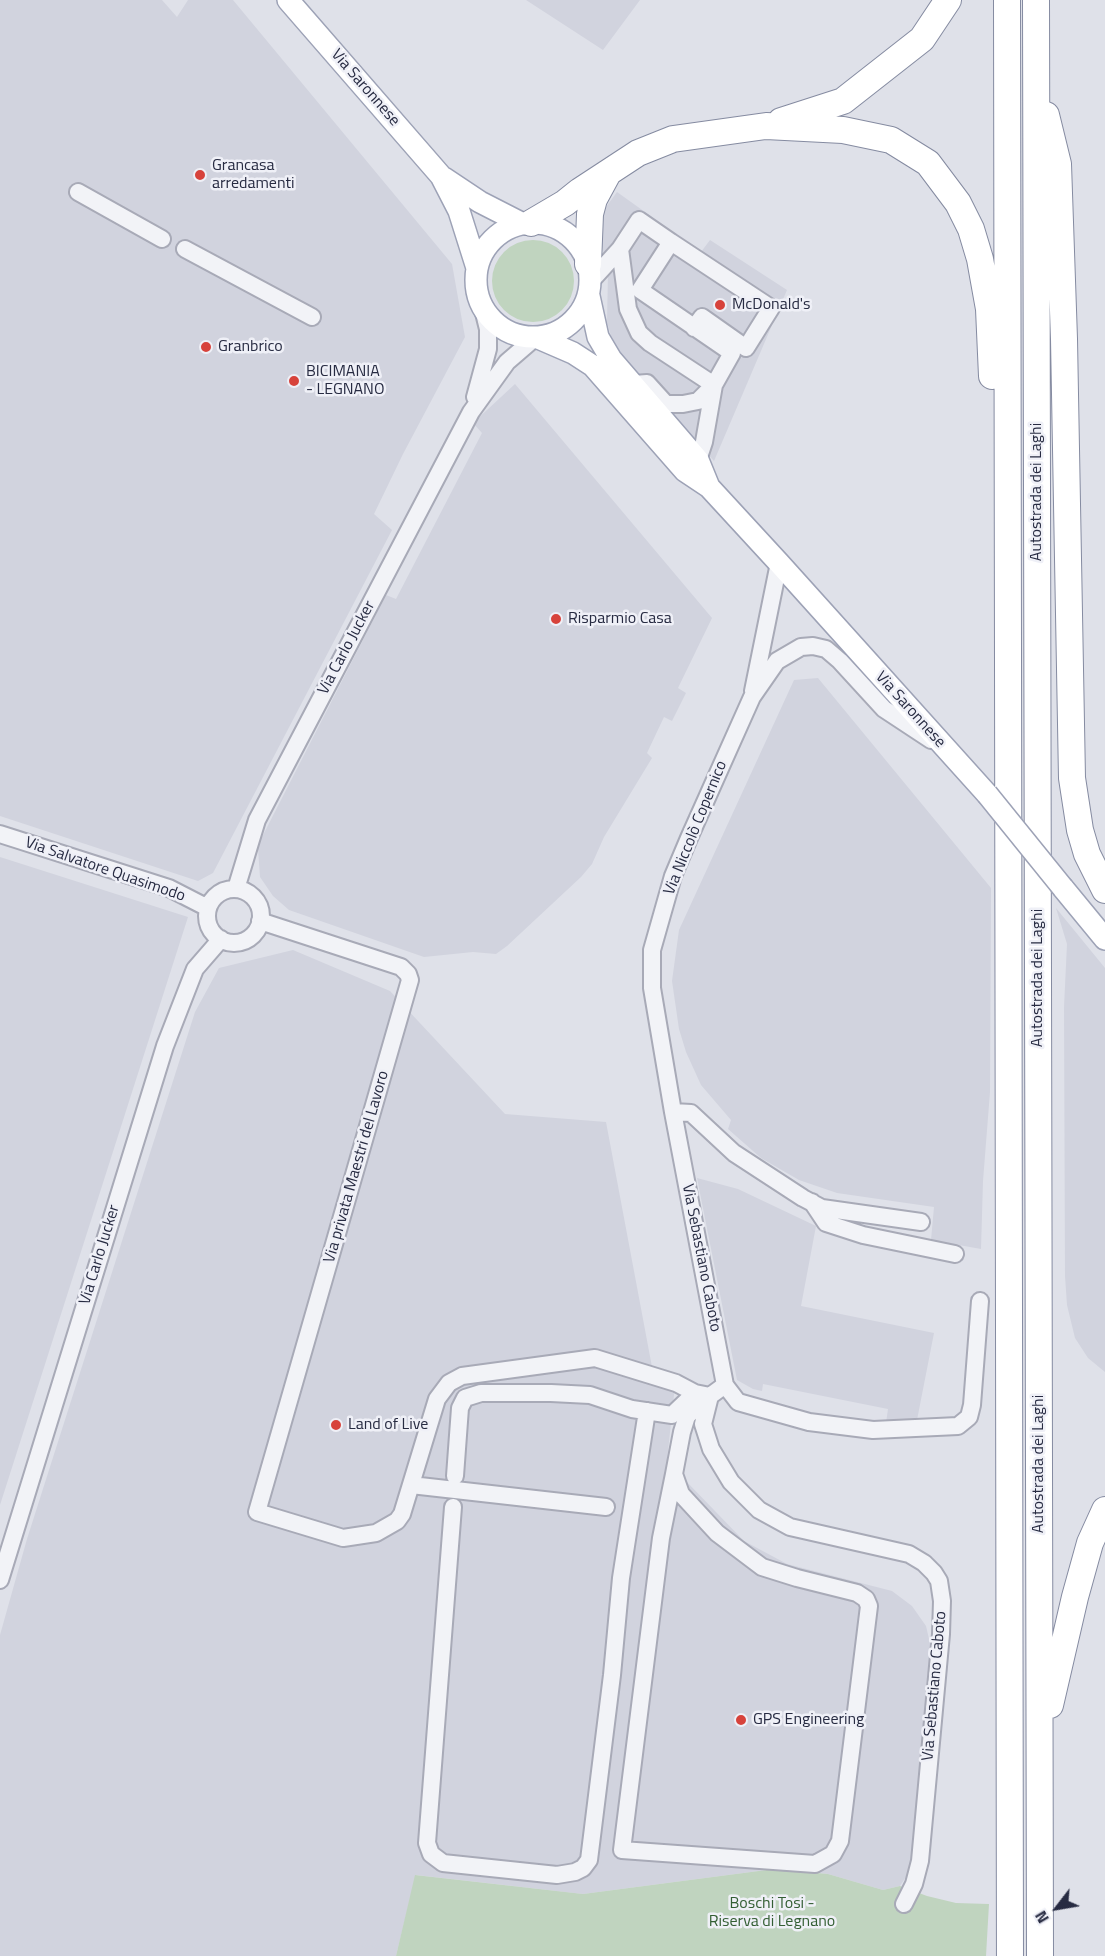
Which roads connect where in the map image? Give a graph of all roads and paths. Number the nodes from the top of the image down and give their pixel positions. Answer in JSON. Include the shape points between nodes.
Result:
{"nodes":[{"id":1,"x":288,"y":0,"type":"edge"},
{"id":2,"x":948,"y":0,"type":"edge"},
{"id":3,"x":1007,"y":0,"type":"edge"},
{"id":4,"x":1036,"y":0,"type":"edge"},
{"id":5,"x":1036,"y":75,"type":"junction"},
{"id":6,"x":766,"y":126,"type":"junction"},
{"id":7,"x":607,"y":175,"type":"junction"},
{"id":8,"x":441,"y":176,"type":"junction"},
{"id":9,"x":78,"y":192,"type":"dead end"},
{"id":10,"x":527,"y":224,"type":"junction"},
{"id":11,"x":162,"y":239,"type":"dead end"},
{"id":12,"x":671,"y":242,"type":"junction"},
{"id":13,"x":185,"y":249,"type":"dead end"},
{"id":14,"x":620,"y":249,"type":"junction"},
{"id":15,"x":477,"y":268,"type":"junction"},
{"id":16,"x":589,"y":281,"type":"junction"},
{"id":17,"x":482,"y":305,"type":"junction"},
{"id":18,"x":312,"y":317,"type":"dead end"},
{"id":19,"x":694,"y":328,"type":"junction"},
{"id":20,"x":536,"y":337,"type":"junction"},
{"id":21,"x":634,"y":384,"type":"junction"},
{"id":22,"x":714,"y":385,"type":"junction"},
{"id":23,"x":471,"y":412,"type":"junction"},
{"id":24,"x":698,"y":460,"type":"junction"},
{"id":25,"x":709,"y":487,"type":"junction"},
{"id":26,"x":779,"y":563,"type":"junction"},
{"id":27,"x":1009,"y":645,"type":"junction"},
{"id":28,"x":752,"y":698,"type":"junction"},
{"id":29,"x":944,"y":749,"type":"junction"},
{"id":30,"x":0,"y":834,"type":"edge"},
{"id":31,"x":236,"y":889,"type":"junction"},
{"id":32,"x":1105,"y":890,"type":"edge"},
{"id":33,"x":208,"y":908,"type":"junction"},
{"id":34,"x":260,"y":921,"type":"junction"},
{"id":35,"x":221,"y":939,"type":"junction"},
{"id":36,"x":1105,"y":939,"type":"edge"},
{"id":37,"x":673,"y":1112,"type":"junction"},
{"id":38,"x":812,"y":1202,"type":"junction"},
{"id":39,"x":921,"y":1222,"type":"dead end"},
{"id":40,"x":955,"y":1254,"type":"dead end"},
{"id":41,"x":980,"y":1301,"type":"dead end"},
{"id":42,"x":725,"y":1385,"type":"junction"},
{"id":43,"x":702,"y":1395,"type":"junction"},
{"id":44,"x":647,"y":1411,"type":"junction"},
{"id":45,"x":674,"y":1474,"type":"junction"},
{"id":46,"x":455,"y":1476,"type":"dead end"},
{"id":47,"x":411,"y":1485,"type":"junction"},
{"id":48,"x":453,"y":1507,"type":"dead end"},
{"id":49,"x":606,"y":1507,"type":"dead end"},
{"id":50,"x":1105,"y":1510,"type":"edge"},
{"id":51,"x":0,"y":1579,"type":"edge"},
{"id":52,"x":1040,"y":1749,"type":"junction"},
{"id":53,"x":904,"y":1904,"type":"dead end"},
{"id":54,"x":1010,"y":1956,"type":"edge"},
{"id":55,"x":1040,"y":1956,"type":"edge"}],
"edges":[{"from":1,"to":8,"type":"main road","name":"Via Saronnese"},
{"from":2,"to":6,"type":"highway","via":[[922,39],[843,101]]},
{"from":3,"to":27,"type":"highway","name":"Autostrada dei Laghi"},
{"from":4,"to":5,"type":"highway","name":"Autostrada dei Laghi"},
{"from":5,"to":32,"type":"highway","via":[[1058,164],[1072,778],[1080,830]]},
{"from":5,"to":52,"type":"highway","name":"Autostrada dei Laghi"},
{"from":6,"to":7,"type":"highway","via":[[673,139],[638,153]]},
{"from":6,"to":27,"type":"highway","via":[[843,130],[891,140],[928,163],[958,202],[971,229],[988,309],[1004,619]]},
{"from":7,"to":10,"type":"highway"},
{"from":7,"to":16,"type":"highway","via":[[590,214]]},
{"from":8,"to":10,"type":"main road","name":"Via Saronnese","via":[[480,202]]},
{"from":8,"to":15,"type":"main road","name":"Via Saronnese","via":[[459,211]]},
{"from":9,"to":11,"type":"street"},
{"from":10,"to":15,"type":"main road","via":[[493,239]]},
{"from":10,"to":16,"type":"main road","via":[[549,225],[566,234],[579,247]]},
{"from":12,"to":14,"type":"street","via":[[639,220]]},
{"from":12,"to":19,"type":"street","via":[[640,290]]},
{"from":12,"to":19,"type":"street","via":[[771,308],[746,348],[702,317]]},
{"from":13,"to":18,"type":"street"},
{"from":14,"to":16,"type":"street"},
{"from":14,"to":22,"type":"street","via":[[628,309],[639,333]]},
{"from":15,"to":17,"type":"main road","via":[[476,287]]},
{"from":16,"to":20,"type":"main road","via":[[572,322],[563,330]]},
{"from":16,"to":21,"type":"main road","name":"Via Saronnese","via":[[598,337],[611,359]]},
{"from":17,"to":20,"type":"main road","via":[[504,329]]},
{"from":17,"to":23,"type":"street","name":"Via Carlo Jucker","via":[[488,349]]},
{"from":19,"to":22,"type":"street","via":[[732,353]]},
{"from":20,"to":23,"type":"street","name":"Via Carlo Jucker","via":[[507,362]]},
{"from":20,"to":25,"type":"main road","name":"Via Saronnese","via":[[593,366],[685,471]]},
{"from":21,"to":22,"type":"street","via":[[647,383],[666,404],[698,401]]},
{"from":21,"to":24,"type":"main road","name":"Via Saronnese"},
{"from":22,"to":24,"type":"street"},
{"from":23,"to":31,"type":"street","name":"Via Carlo Jucker","via":[[257,820]]},
{"from":24,"to":25,"type":"main road","name":"Via Saronnese"},
{"from":25,"to":26,"type":"main road","name":"Via Saronnese"},
{"from":26,"to":28,"type":"street","name":"Via Niccolò Copernico"},
{"from":26,"to":29,"type":"main road","name":"Via Saronnese"},
{"from":27,"to":54,"type":"highway","name":"Autostrada dei Laghi"},
{"from":28,"to":29,"type":"street","name":"Via Niccolò Copernico","via":[[777,661],[789,653],[813,646],[826,649],[884,709]]},
{"from":28,"to":37,"type":"street","name":"Via Niccolò Copernico","via":[[673,876],[652,950],[652,988]]},
{"from":29,"to":36,"type":"main road","name":"Via Saronnese","bridge":true,"via":[[987,794]]},
{"from":30,"to":33,"type":"street","name":"Via Salvatore Quasimodo","via":[[169,888]]},
{"from":31,"to":33,"type":"street","via":[[219,894]]},
{"from":31,"to":34,"type":"street","via":[[253,897]]},
{"from":33,"to":35,"type":"street","via":[[209,926]]},
{"from":34,"to":35,"type":"street","via":[[258,929],[245,940],[237,943]]},
{"from":34,"to":47,"type":"street","name":"Via privata Maestri del Lavoro","via":[[401,967],[410,980],[257,1512],[343,1538],[376,1533],[402,1514]]},
{"from":35,"to":51,"type":"street","name":"Via Carlo Jucker","via":[[195,969],[165,1046]]},
{"from":37,"to":38,"type":"street","via":[[691,1113],[734,1153]]},
{"from":37,"to":42,"type":"street","name":"Via Sebastiano Caboto"},
{"from":38,"to":39,"type":"street","via":[[837,1211]]},
{"from":38,"to":40,"type":"street","via":[[826,1223],[863,1235]]},
{"from":41,"to":42,"type":"street","via":[[972,1405],[969,1417],[958,1426],[873,1430],[810,1422],[738,1402]]},
{"from":42,"to":43,"type":"street"},
{"from":43,"to":44,"type":"street","via":[[672,1414]]},
{"from":43,"to":45,"type":"street","via":[[687,1416]]},
{"from":43,"to":47,"type":"street","via":[[595,1358],[462,1376],[449,1383],[437,1399]]},
{"from":43,"to":53,"type":"street","name":"Via Sebastiano Caboto","via":[[703,1424],[711,1449],[731,1482],[759,1510],[790,1527],[909,1554],[924,1563],[939,1581],[941,1634],[920,1861]]},
{"from":44,"to":46,"type":"street","via":[[590,1395],[481,1393],[465,1398],[460,1408]]},
{"from":44,"to":48,"type":"street","via":[[621,1578],[590,1860],[575,1872],[556,1875],[443,1863],[431,1854],[427,1843]]},
{"from":45,"to":45,"type":"street","via":[[681,1494],[717,1533],[762,1567],[857,1593],[869,1606],[840,1841],[833,1854],[815,1864],[622,1850],[660,1538]]},
{"from":47,"to":49,"type":"street"},
{"from":50,"to":52,"type":"highway","via":[[1090,1543],[1075,1597]]},
{"from":52,"to":55,"type":"highway","name":"Autostrada dei Laghi"}]}
